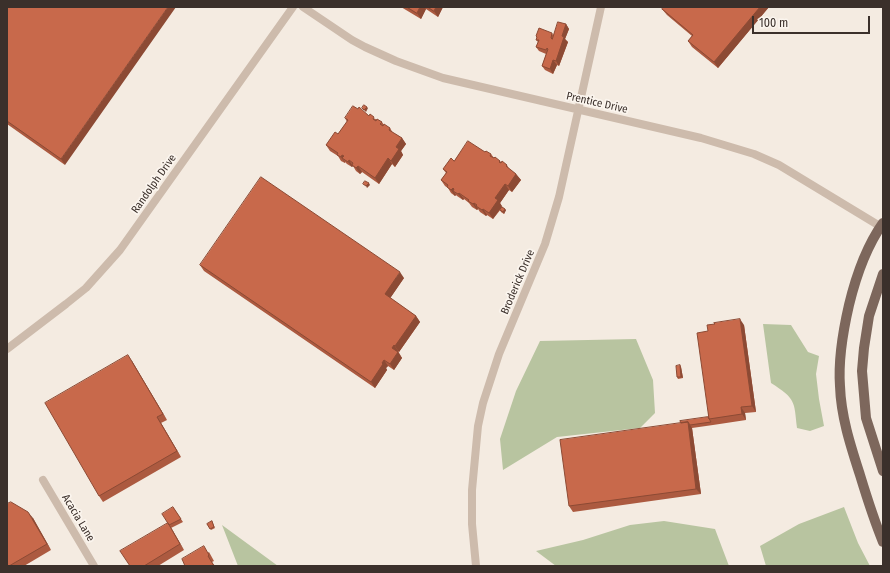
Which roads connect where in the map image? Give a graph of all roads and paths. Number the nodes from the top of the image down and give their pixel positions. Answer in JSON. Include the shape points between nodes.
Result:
{"nodes":[{"id":1,"x":293,"y":7,"type":"edge"},
{"id":2,"x":303,"y":7,"type":"edge"},
{"id":3,"x":601,"y":7,"type":"edge"},
{"id":4,"x":578,"y":110,"type":"junction"},
{"id":5,"x":882,"y":226,"type":"edge"},
{"id":6,"x":883,"y":274,"type":"edge"},
{"id":7,"x":7,"y":349,"type":"edge"},
{"id":8,"x":883,"y":471,"type":"edge"},
{"id":9,"x":43,"y":480,"type":"dead end"},
{"id":10,"x":883,"y":542,"type":"edge"},
{"id":11,"x":94,"y":566,"type":"edge"},
{"id":12,"x":476,"y":566,"type":"edge"}],
"edges":[{"from":1,"to":7,"type":"street","name":"Randolph Drive","via":[[120,250],[86,288]]},
{"from":2,"to":4,"type":"street","name":"Prentice Drive","via":[[352,40],[424,72]]},
{"from":3,"to":4,"type":"street","name":"Broderick Drive"},
{"from":4,"to":5,"type":"street","name":"Prentice Drive","via":[[728,145],[766,159],[786,168]]},
{"from":4,"to":12,"type":"street","name":"Broderick Drive","via":[[559,197],[545,244],[499,354],[483,403],[478,426],[472,490]]},
{"from":5,"to":10,"type":"main road","via":[[865,257],[851,295],[842,340],[840,387],[850,444]]},
{"from":6,"to":8,"type":"main road","via":[[869,316],[862,371],[866,418]]},
{"from":9,"to":11,"type":"street","name":"Acacia Lane"}]}
